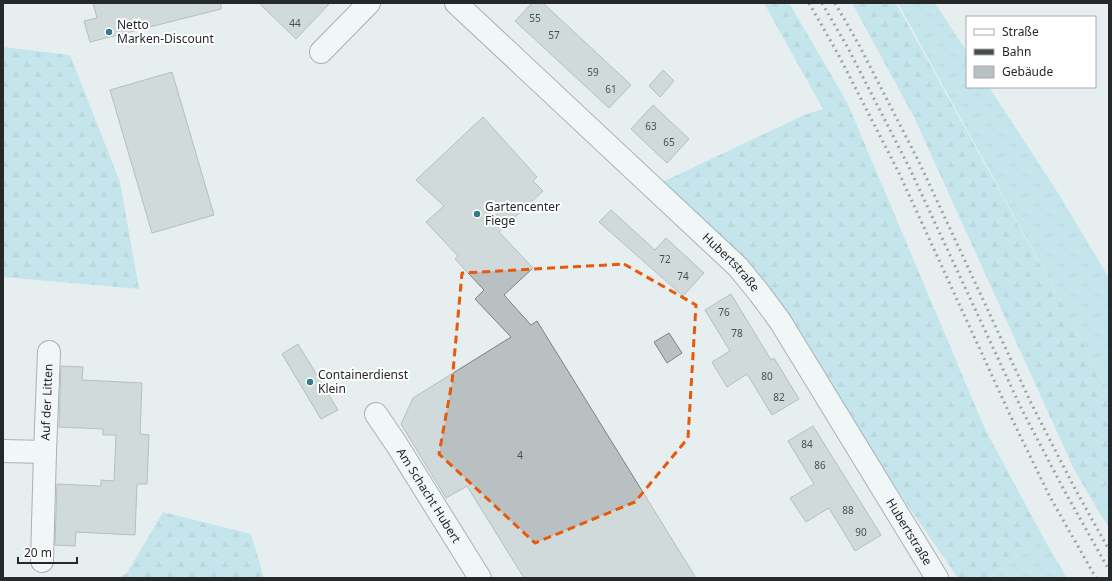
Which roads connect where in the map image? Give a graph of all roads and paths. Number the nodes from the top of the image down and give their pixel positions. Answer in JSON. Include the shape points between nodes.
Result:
{"nodes":[{"id":1,"x":369,"y":3,"type":"edge"},
{"id":2,"x":456,"y":3,"type":"edge"},
{"id":3,"x":321,"y":52,"type":"dead end"},
{"id":4,"x":49,"y":352,"type":"dead end"},
{"id":5,"x":376,"y":414,"type":"dead end"},
{"id":6,"x":3,"y":451,"type":"edge"},
{"id":7,"x":45,"y":452,"type":"junction"},
{"id":8,"x":42,"y":561,"type":"dead end"},
{"id":9,"x":480,"y":578,"type":"edge"},
{"id":10,"x":937,"y":578,"type":"edge"}],
"edges":[{"from":1,"to":3,"type":"street"},
{"from":2,"to":10,"type":"street","name":"Hubertstraße","via":[[738,267],[780,321]]},
{"from":4,"to":7,"type":"street","name":"Auf der Litten"},
{"from":5,"to":9,"type":"street","name":"Am Schacht Hubert"},
{"from":6,"to":7,"type":"street","name":"Auf der Litten"},
{"from":7,"to":8,"type":"street","name":"Auf der Litten"}]}
